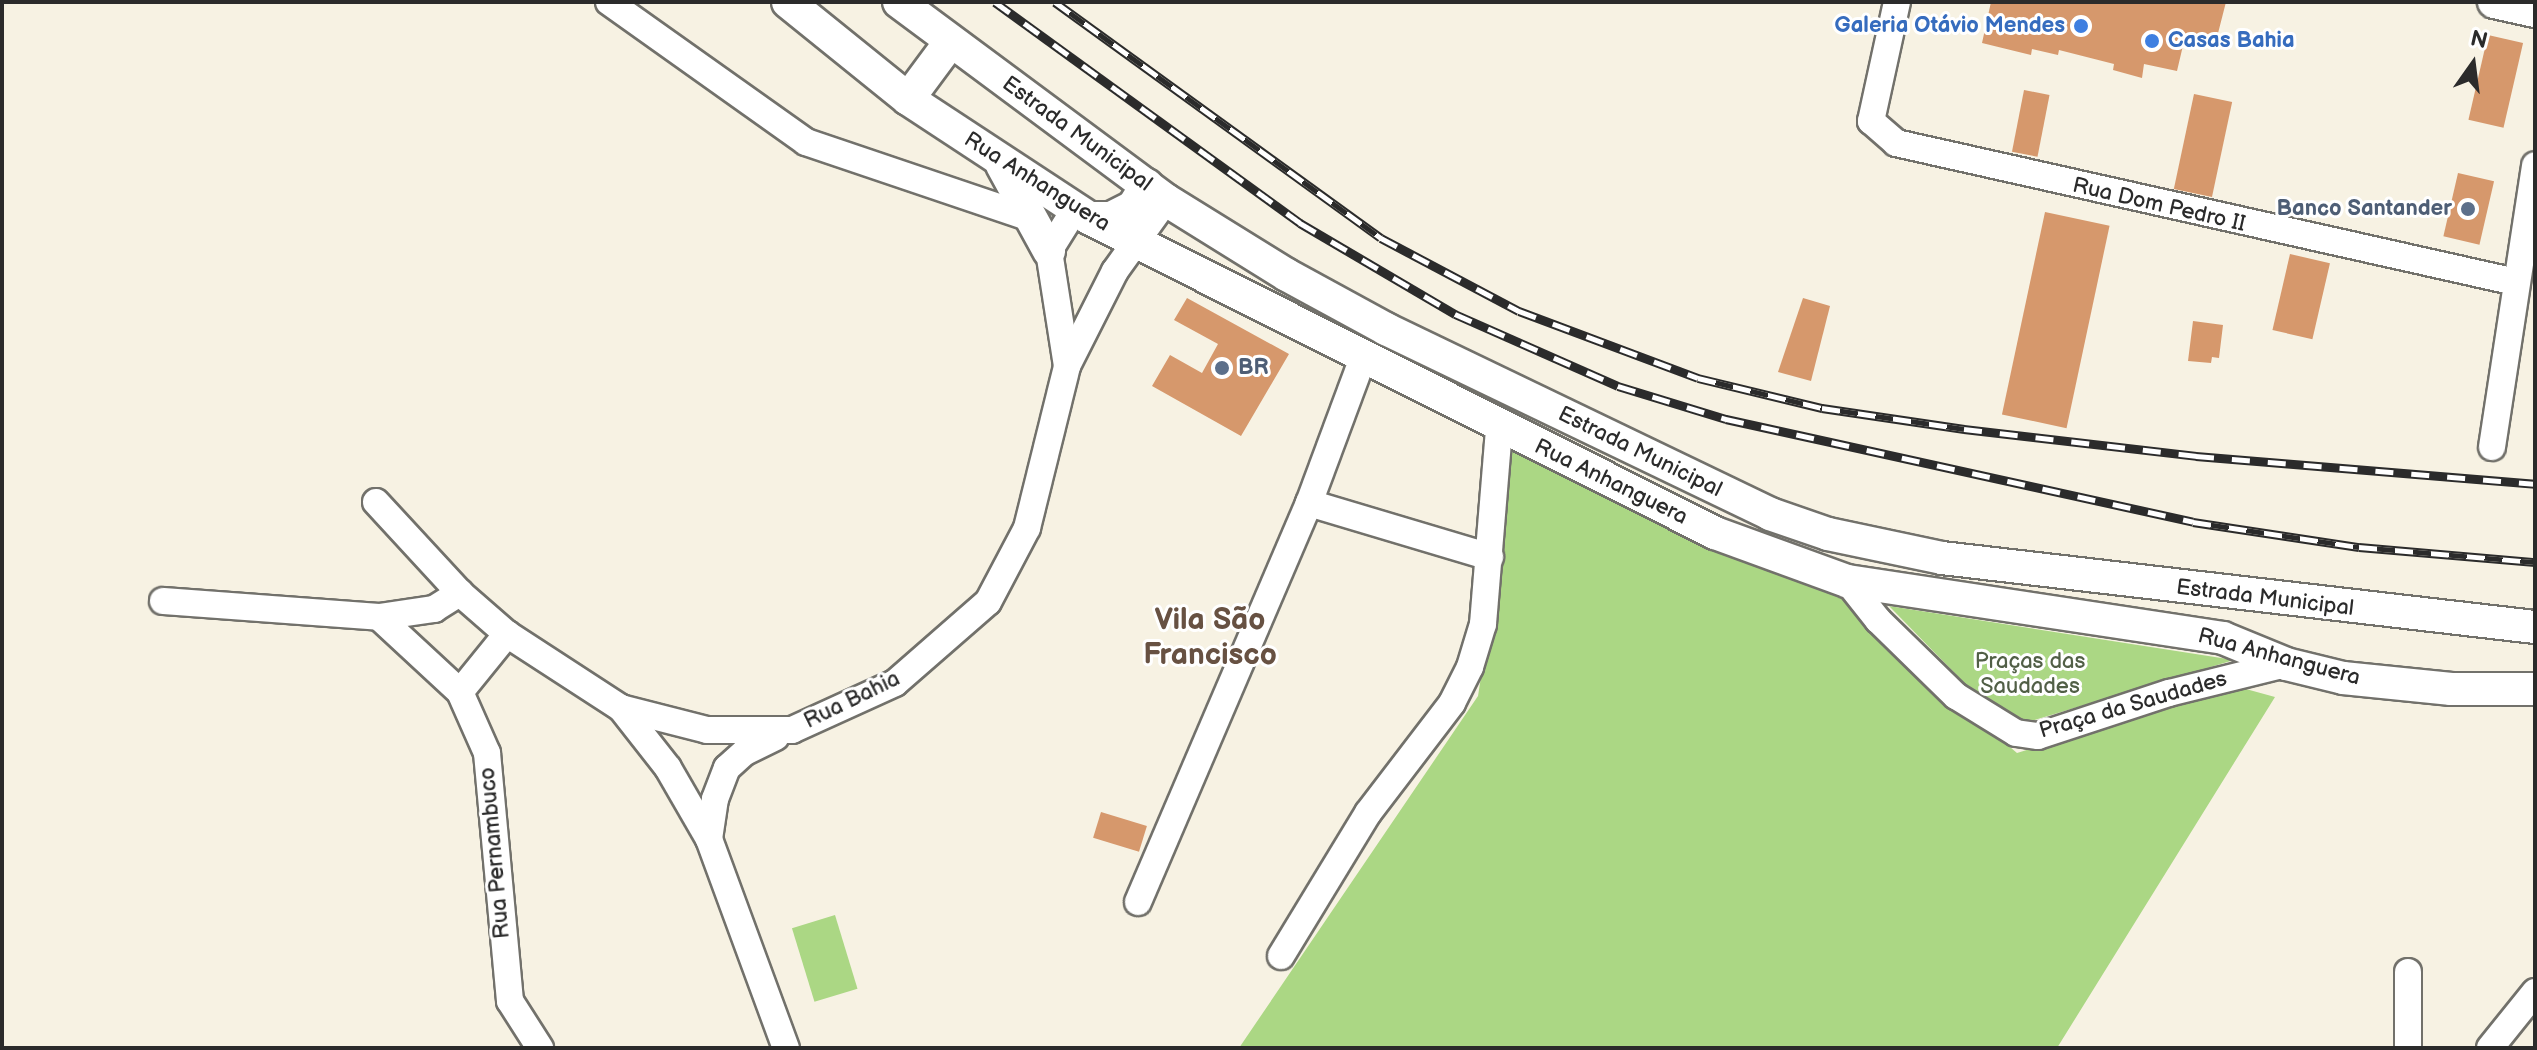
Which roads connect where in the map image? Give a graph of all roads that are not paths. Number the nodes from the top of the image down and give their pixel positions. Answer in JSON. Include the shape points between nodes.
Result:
{"nodes":[{"id":1,"x":609,"y":2,"type":"edge"},
{"id":2,"x":788,"y":2,"type":"edge"},
{"id":3,"x":874,"y":2,"type":"edge"},
{"id":4,"x":899,"y":2,"type":"edge"},
{"id":5,"x":1897,"y":2,"type":"edge"},
{"id":6,"x":2494,"y":2,"type":"edge"},
{"id":7,"x":2535,"y":11,"type":"edge"},
{"id":8,"x":942,"y":53,"type":"junction"},
{"id":9,"x":908,"y":99,"type":"junction"},
{"id":10,"x":1051,"y":116,"type":"junction"},
{"id":11,"x":1001,"y":162,"type":"junction"},
{"id":12,"x":2535,"y":165,"type":"edge"},
{"id":13,"x":1156,"y":192,"type":"junction"},
{"id":14,"x":1082,"y":214,"type":"junction"},
{"id":15,"x":1031,"y":218,"type":"junction"},
{"id":16,"x":1139,"y":242,"type":"junction"},
{"id":17,"x":1049,"y":251,"type":"junction"},
{"id":18,"x":2516,"y":282,"type":"junction"},
{"id":19,"x":1363,"y":358,"type":"junction"},
{"id":20,"x":1067,"y":366,"type":"junction"},
{"id":21,"x":1499,"y":428,"type":"junction"},
{"id":22,"x":2492,"y":447,"type":"dead end"},
{"id":23,"x":376,"y":502,"type":"dead end"},
{"id":24,"x":1309,"y":503,"type":"junction"},
{"id":25,"x":1490,"y":557,"type":"junction"},
{"id":26,"x":1847,"y":581,"type":"junction"},
{"id":27,"x":460,"y":593,"type":"junction"},
{"id":28,"x":163,"y":601,"type":"dead end"},
{"id":29,"x":379,"y":617,"type":"junction"},
{"id":30,"x":2535,"y":627,"type":"edge"},
{"id":31,"x":507,"y":634,"type":"junction"},
{"id":32,"x":2286,"y":664,"type":"junction"},
{"id":33,"x":2535,"y":689,"type":"edge"},
{"id":34,"x":460,"y":692,"type":"junction"},
{"id":35,"x":621,"y":708,"type":"junction"},
{"id":36,"x":792,"y":730,"type":"junction"},
{"id":37,"x":709,"y":839,"type":"junction"},
{"id":38,"x":1138,"y":902,"type":"dead end"},
{"id":39,"x":1281,"y":956,"type":"dead end"},
{"id":40,"x":2408,"y":972,"type":"dead end"},
{"id":41,"x":2535,"y":992,"type":"edge"},
{"id":42,"x":540,"y":1048,"type":"edge"},
{"id":43,"x":786,"y":1048,"type":"edge"},
{"id":44,"x":2408,"y":1048,"type":"edge"},
{"id":45,"x":2490,"y":1048,"type":"edge"}],
"edges":[{"from":1,"to":15,"type":"street","via":[[806,142]]},
{"from":2,"to":9,"type":"main road","name":"Rua Anhanguera"},
{"from":3,"to":8,"type":"main road"},
{"from":4,"to":10,"type":"main road","name":"Estrada Municipal"},
{"from":5,"to":18,"type":"street","name":"Rua Dom Pedro II","via":[[1871,108],[1879,133],[1930,153]]},
{"from":6,"to":7,"type":"main road"},
{"from":8,"to":9,"type":"main road"},
{"from":8,"to":10,"type":"main road","via":[[1013,102]]},
{"from":9,"to":11,"type":"main road","name":"Rua Anhanguera"},
{"from":10,"to":13,"type":"main road","name":"Estrada Municipal"},
{"from":11,"to":14,"type":"main road","name":"Rua Anhanguera"},
{"from":11,"to":15,"type":"main road"},
{"from":12,"to":18,"type":"street"},
{"from":13,"to":14,"type":"main road","via":[[1111,218]]},
{"from":13,"to":16,"type":"street"},
{"from":13,"to":30,"type":"main road","name":"Estrada Municipal","via":[[1386,329],[1698,481],[1828,534],[2008,567]]},
{"from":14,"to":16,"type":"main road","name":"Rua Anhanguera"},
{"from":14,"to":17,"type":"street"},
{"from":15,"to":17,"type":"main road"},
{"from":16,"to":19,"type":"main road","name":"Rua Anhanguera"},
{"from":16,"to":20,"type":"street","via":[[1115,271]]},
{"from":17,"to":20,"type":"street"},
{"from":18,"to":22,"type":"street"},
{"from":19,"to":21,"type":"main road","name":"Rua Anhanguera"},
{"from":19,"to":24,"type":"street"},
{"from":20,"to":36,"type":"street","name":"Rua Bahia","via":[[1027,528],[988,602],[895,683]]},
{"from":21,"to":25,"type":"street"},
{"from":21,"to":26,"type":"main road","name":"Rua Anhanguera","via":[[1715,533]]},
{"from":23,"to":27,"type":"street","name":"Rua Bahia"},
{"from":24,"to":25,"type":"street"},
{"from":24,"to":38,"type":"street"},
{"from":25,"to":39,"type":"street","via":[[1483,624],[1452,703],[1368,813]]},
{"from":26,"to":32,"type":"main road","name":"Rua Anhanguera","via":[[2223,638]]},
{"from":26,"to":32,"type":"street","name":"Praça da Saudades","via":[[1878,620],[1956,696],[2016,733],[2038,736],[2169,693]]},
{"from":27,"to":29,"type":"street","via":[[434,609]]},
{"from":27,"to":31,"type":"street","name":"Rua Bahia"},
{"from":28,"to":29,"type":"street"},
{"from":29,"to":34,"type":"street","name":"Rua Pernambuco"},
{"from":31,"to":34,"type":"street"},
{"from":31,"to":35,"type":"street","name":"Rua Bahia"},
{"from":32,"to":33,"type":"main road","name":"Rua Anhanguera","via":[[2375,683]]},
{"from":34,"to":42,"type":"street","name":"Rua Pernambuco","via":[[487,753],[510,1001]]},
{"from":35,"to":36,"type":"street","name":"Rua Bahia","via":[[707,730]]},
{"from":35,"to":37,"type":"street","via":[[668,768]]},
{"from":36,"to":37,"type":"street","via":[[745,752],[727,768],[715,799]]},
{"from":37,"to":43,"type":"street"},
{"from":40,"to":44,"type":"street"},
{"from":41,"to":45,"type":"street"}]}
